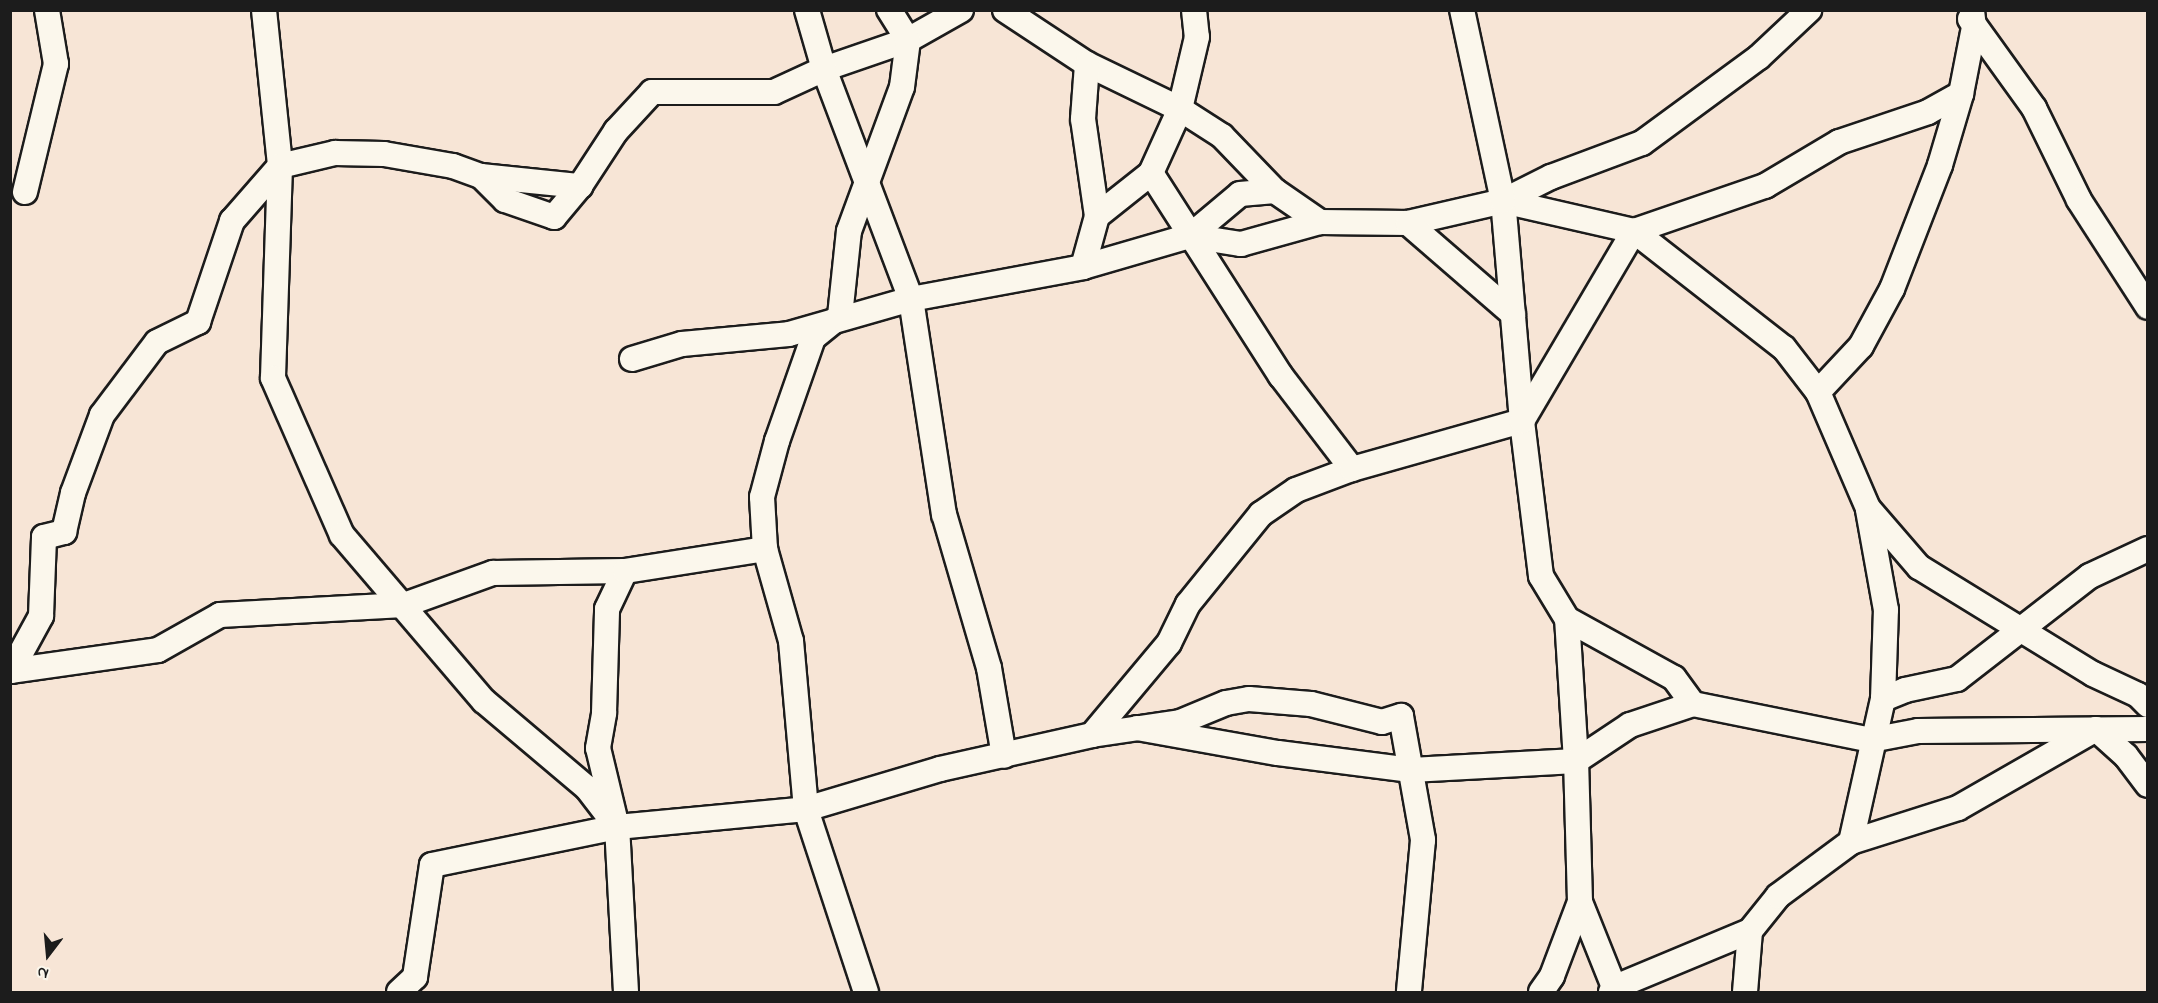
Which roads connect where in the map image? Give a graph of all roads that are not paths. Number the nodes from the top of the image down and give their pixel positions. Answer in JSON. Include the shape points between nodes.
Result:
{"nodes":[{"id":1,"x":47,"y":10,"type":"edge"},
{"id":2,"x":264,"y":10,"type":"edge"},
{"id":3,"x":807,"y":10,"type":"edge"},
{"id":4,"x":889,"y":10,"type":"edge"},
{"id":5,"x":961,"y":10,"type":"edge"},
{"id":6,"x":1005,"y":10,"type":"edge"},
{"id":7,"x":1194,"y":10,"type":"edge"},
{"id":8,"x":1462,"y":10,"type":"edge"},
{"id":9,"x":1809,"y":10,"type":"edge"},
{"id":10,"x":1971,"y":16,"type":"edge"},
{"id":11,"x":908,"y":40,"type":"junction"},
{"id":12,"x":1087,"y":64,"type":"junction"},
{"id":13,"x":824,"y":69,"type":"junction"},
{"id":14,"x":1961,"y":94,"type":"junction"},
{"id":15,"x":1180,"y":109,"type":"junction"},
{"id":16,"x":280,"y":166,"type":"junction"},
{"id":17,"x":1151,"y":173,"type":"junction"},
{"id":18,"x":481,"y":176,"type":"junction"},
{"id":19,"x":868,"y":180,"type":"junction"},
{"id":20,"x":580,"y":186,"type":"junction"},
{"id":21,"x":1275,"y":191,"type":"junction"},
{"id":22,"x":25,"y":192,"type":"dead end"},
{"id":23,"x":1503,"y":201,"type":"junction"},
{"id":24,"x":1097,"y":216,"type":"junction"},
{"id":25,"x":1320,"y":222,"type":"junction"},
{"id":26,"x":1408,"y":223,"type":"junction"},
{"id":27,"x":1634,"y":231,"type":"junction"},
{"id":28,"x":1190,"y":236,"type":"junction"},
{"id":29,"x":1083,"y":267,"type":"junction"},
{"id":30,"x":911,"y":298,"type":"junction"},
{"id":31,"x":2144,"y":298,"type":"edge"},
{"id":32,"x":1513,"y":314,"type":"junction"},
{"id":33,"x":840,"y":316,"type":"junction"},
{"id":34,"x":632,"y":359,"type":"dead end"},
{"id":35,"x":1818,"y":393,"type":"junction"},
{"id":36,"x":1522,"y":421,"type":"junction"},
{"id":37,"x":1352,"y":469,"type":"junction"},
{"id":38,"x":1868,"y":508,"type":"junction"},
{"id":39,"x":765,"y":549,"type":"junction"},
{"id":40,"x":2148,"y":549,"type":"edge"},
{"id":41,"x":625,"y":571,"type":"junction"},
{"id":42,"x":404,"y":605,"type":"junction"},
{"id":43,"x":1567,"y":619,"type":"junction"},
{"id":44,"x":2023,"y":628,"type":"junction"},
{"id":45,"x":11,"y":671,"type":"edge"},
{"id":46,"x":2144,"y":696,"type":"edge"},
{"id":47,"x":1883,"y":699,"type":"junction"},
{"id":48,"x":1693,"y":704,"type":"junction"},
{"id":49,"x":1137,"y":728,"type":"junction"},
{"id":50,"x":2096,"y":729,"type":"junction"},
{"id":51,"x":2148,"y":729,"type":"edge"},
{"id":52,"x":1092,"y":735,"type":"junction"},
{"id":53,"x":1871,"y":740,"type":"junction"},
{"id":54,"x":1004,"y":756,"type":"junction"},
{"id":55,"x":1576,"y":761,"type":"junction"},
{"id":56,"x":1411,"y":770,"type":"junction"},
{"id":57,"x":2148,"y":785,"type":"edge"},
{"id":58,"x":806,"y":809,"type":"junction"},
{"id":59,"x":616,"y":827,"type":"junction"},
{"id":60,"x":1851,"y":842,"type":"junction"},
{"id":61,"x":1580,"y":902,"type":"junction"},
{"id":62,"x":1750,"y":931,"type":"junction"},
{"id":63,"x":1613,"y":991,"type":"edge"},
{"id":64,"x":399,"y":993,"type":"edge"},
{"id":65,"x":626,"y":993,"type":"edge"},
{"id":66,"x":866,"y":993,"type":"edge"},
{"id":67,"x":1409,"y":993,"type":"edge"},
{"id":68,"x":1541,"y":993,"type":"edge"},
{"id":69,"x":1745,"y":993,"type":"edge"}],
"edges":[{"from":1,"to":22,"type":"street","via":[[56,64]]},
{"from":2,"to":16,"type":"street"},
{"from":3,"to":13,"type":"street"},
{"from":4,"to":11,"type":"street"},
{"from":5,"to":11,"type":"street"},
{"from":6,"to":12,"type":"street"},
{"from":7,"to":15,"type":"street","via":[[1197,37]]},
{"from":8,"to":23,"type":"street"},
{"from":9,"to":23,"type":"street","via":[[1759,57],[1642,144],[1551,177]]},
{"from":10,"to":14,"type":"street"},
{"from":10,"to":31,"type":"street","via":[[2034,108],[2079,200]]},
{"from":11,"to":13,"type":"street"},
{"from":11,"to":19,"type":"street","via":[[902,87]]},
{"from":12,"to":15,"type":"street"},
{"from":12,"to":24,"type":"street","via":[[1083,118]]},
{"from":13,"to":19,"type":"street"},
{"from":13,"to":20,"type":"street","via":[[774,92],[652,92],[616,131]]},
{"from":14,"to":27,"type":"street","via":[[1928,112],[1839,142],[1764,186]]},
{"from":14,"to":35,"type":"street","via":[[1936,175],[1892,289],[1861,346]]},
{"from":15,"to":17,"type":"street"},
{"from":15,"to":21,"type":"street","via":[[1222,136]]},
{"from":16,"to":18,"type":"street","via":[[335,153],[384,154],[453,166]]},
{"from":16,"to":42,"type":"street","via":[[273,378],[342,535]]},
{"from":16,"to":45,"type":"street","via":[[232,221],[198,322],[157,342],[102,414],[73,493],[64,532],[44,537],[41,616]]},
{"from":17,"to":24,"type":"street"},
{"from":17,"to":28,"type":"street"},
{"from":18,"to":20,"type":"street"},
{"from":18,"to":20,"type":"street","via":[[505,200],[554,217]]},
{"from":19,"to":30,"type":"street"},
{"from":19,"to":33,"type":"street","via":[[849,231]]},
{"from":21,"to":25,"type":"street"},
{"from":21,"to":28,"type":"street","via":[[1240,194]]},
{"from":23,"to":26,"type":"street"},
{"from":23,"to":27,"type":"street"},
{"from":23,"to":32,"type":"street"},
{"from":24,"to":29,"type":"street"},
{"from":25,"to":26,"type":"street"},
{"from":25,"to":28,"type":"street","via":[[1241,244]]},
{"from":26,"to":32,"type":"street"},
{"from":27,"to":35,"type":"street","via":[[1784,348]]},
{"from":27,"to":36,"type":"street"},
{"from":28,"to":29,"type":"street"},
{"from":28,"to":37,"type":"street","via":[[1281,376]]},
{"from":29,"to":30,"type":"street"},
{"from":30,"to":33,"type":"street"},
{"from":30,"to":54,"type":"street","via":[[944,514],[989,668]]},
{"from":32,"to":36,"type":"street"},
{"from":33,"to":34,"type":"street","via":[[789,334],[682,345]]},
{"from":33,"to":39,"type":"street","via":[[813,338],[777,441],[762,496]]},
{"from":35,"to":38,"type":"street"},
{"from":36,"to":37,"type":"street"},
{"from":36,"to":43,"type":"street","via":[[1541,576]]},
{"from":37,"to":52,"type":"street","via":[[1296,490],[1261,514],[1188,603],[1169,643]]},
{"from":38,"to":44,"type":"street","via":[[1919,567]]},
{"from":38,"to":47,"type":"street","via":[[1886,610]]},
{"from":39,"to":41,"type":"street"},
{"from":39,"to":58,"type":"street","via":[[791,641]]},
{"from":40,"to":44,"type":"street","via":[[2090,576]]},
{"from":41,"to":42,"type":"street","via":[[493,573]]},
{"from":41,"to":59,"type":"street","via":[[607,609],[604,713],[598,748]]},
{"from":42,"to":45,"type":"street","via":[[220,615],[158,650]]},
{"from":42,"to":59,"type":"street","via":[[484,700],[587,788]]},
{"from":43,"to":48,"type":"street","via":[[1674,678]]},
{"from":43,"to":55,"type":"street"},
{"from":44,"to":46,"type":"street","via":[[2093,674]]},
{"from":44,"to":47,"type":"street","via":[[1957,679]]},
{"from":47,"to":53,"type":"street"},
{"from":48,"to":53,"type":"street"},
{"from":48,"to":55,"type":"street","via":[[1630,725]]},
{"from":49,"to":52,"type":"street"},
{"from":49,"to":56,"type":"street","via":[[1278,753]]},
{"from":49,"to":56,"type":"street","via":[[1180,722],[1226,703],[1249,699],[1311,704],[1382,722],[1401,716]]},
{"from":50,"to":51,"type":"street"},
{"from":50,"to":53,"type":"street","via":[[1918,731]]},
{"from":50,"to":57,"type":"street","via":[[2126,756]]},
{"from":50,"to":60,"type":"street","via":[[1958,808]]},
{"from":52,"to":54,"type":"street"},
{"from":53,"to":60,"type":"street"},
{"from":54,"to":58,"type":"street","via":[[940,768]]},
{"from":55,"to":56,"type":"street"},
{"from":55,"to":61,"type":"street"},
{"from":56,"to":67,"type":"street","via":[[1424,840]]},
{"from":58,"to":59,"type":"street"},
{"from":58,"to":66,"type":"street"},
{"from":59,"to":64,"type":"street","via":[[432,865],[415,977]]},
{"from":59,"to":65,"type":"street"},
{"from":60,"to":62,"type":"street","via":[[1778,896]]},
{"from":61,"to":63,"type":"street"},
{"from":61,"to":68,"type":"street","via":[[1552,976]]},
{"from":62,"to":63,"type":"street"},
{"from":62,"to":69,"type":"street"}]}
